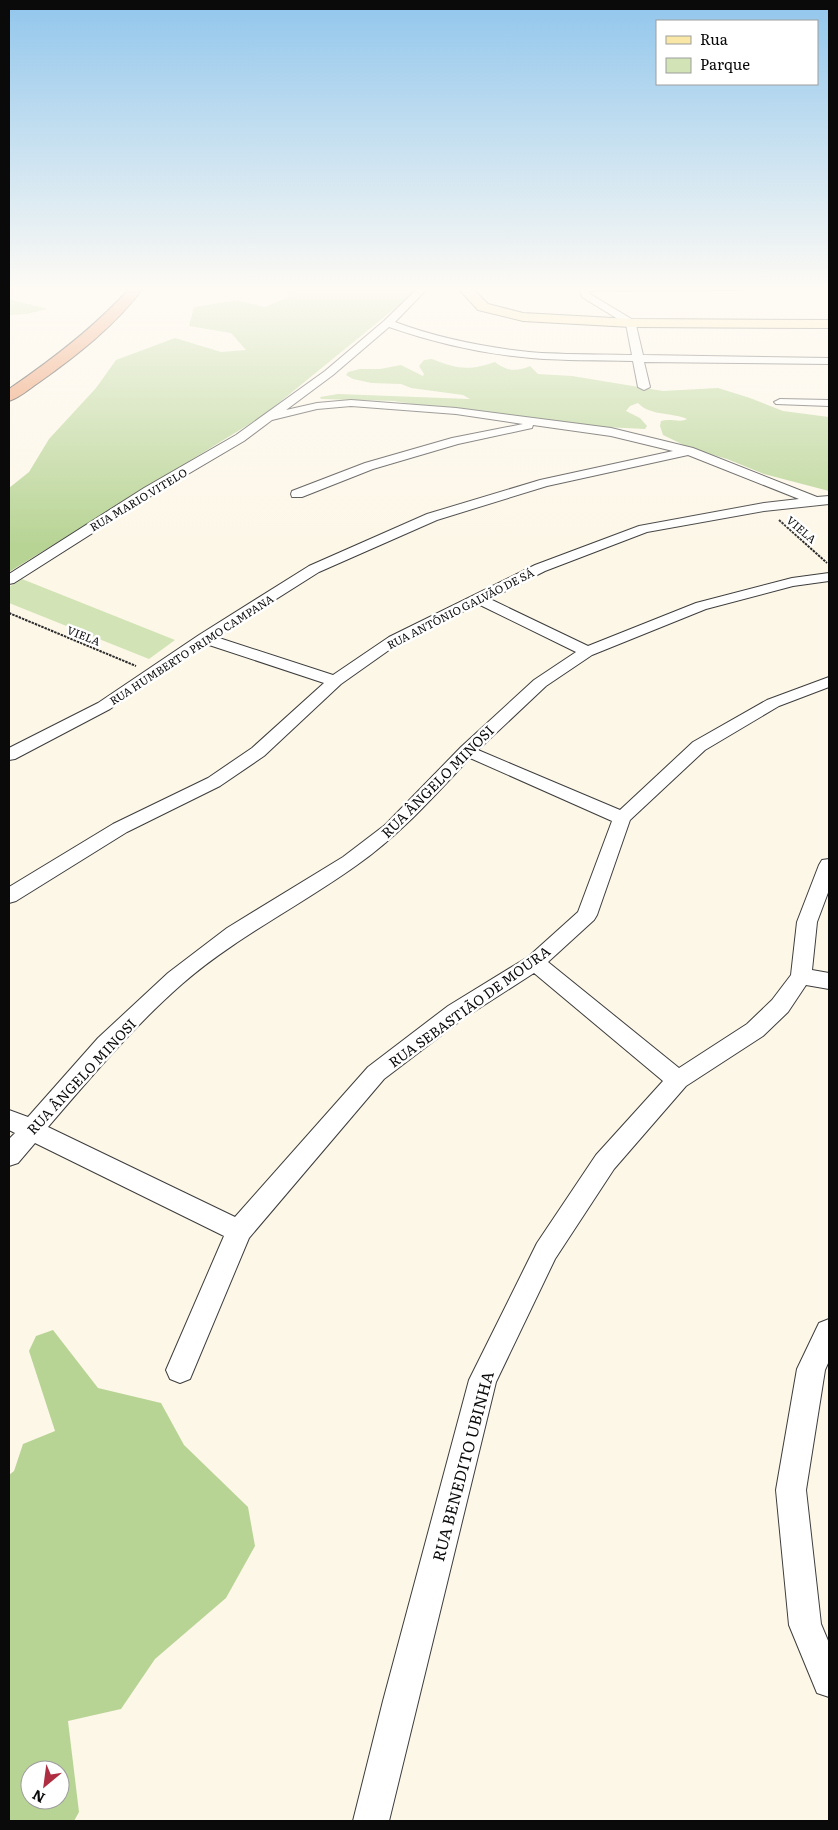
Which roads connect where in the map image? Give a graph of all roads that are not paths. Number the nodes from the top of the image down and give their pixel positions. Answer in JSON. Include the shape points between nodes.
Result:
{"nodes":[{"id":1,"x":24,"y":372,"type":"edge"},
{"id":2,"x":44,"y":372,"type":"edge"},
{"id":3,"x":330,"y":372,"type":"edge"},
{"id":4,"x":641,"y":372,"type":"edge"},
{"id":5,"x":9,"y":383,"type":"edge"},
{"id":6,"x":644,"y":387,"type":"dead end"},
{"id":7,"x":9,"y":396,"type":"edge"},
{"id":8,"x":780,"y":402,"type":"dead end"},
{"id":9,"x":829,"y":403,"type":"edge"},
{"id":10,"x":267,"y":418,"type":"junction"},
{"id":11,"x":543,"y":423,"type":"junction"},
{"id":12,"x":689,"y":451,"type":"junction"},
{"id":13,"x":298,"y":494,"type":"dead end"},
{"id":14,"x":822,"y":500,"type":"edge"},
{"id":15,"x":829,"y":577,"type":"edge"},
{"id":16,"x":9,"y":580,"type":"edge"},
{"id":17,"x":478,"y":599,"type":"junction"},
{"id":18,"x":204,"y":638,"type":"junction"},
{"id":19,"x":587,"y":652,"type":"junction"},
{"id":20,"x":335,"y":680,"type":"junction"},
{"id":21,"x":829,"y":682,"type":"edge"},
{"id":22,"x":467,"y":751,"type":"junction"},
{"id":23,"x":9,"y":755,"type":"edge"},
{"id":24,"x":622,"y":818,"type":"junction"},
{"id":25,"x":829,"y":865,"type":"edge"},
{"id":26,"x":9,"y":896,"type":"edge"},
{"id":27,"x":535,"y":962,"type":"junction"},
{"id":28,"x":801,"y":976,"type":"junction"},
{"id":29,"x":829,"y":981,"type":"edge"},
{"id":30,"x":678,"y":1080,"type":"junction"},
{"id":31,"x":19,"y":1125,"type":"edge"},
{"id":32,"x":9,"y":1156,"type":"edge"},
{"id":33,"x":239,"y":1231,"type":"junction"},
{"id":34,"x":829,"y":1332,"type":"edge"},
{"id":35,"x":180,"y":1370,"type":"dead end"},
{"id":36,"x":829,"y":1681,"type":"edge"},
{"id":37,"x":371,"y":1821,"type":"edge"}],
"edges":[{"from":1,"to":5,"type":"highway"},
{"from":2,"to":7,"type":"highway"},
{"from":3,"to":10,"type":"street","name":"RUA MARIO VITELO"},
{"from":4,"to":6,"type":"street"},
{"from":8,"to":9,"type":"street"},
{"from":10,"to":11,"type":"street","via":[[317,406],[350,403],[456,411]]},
{"from":10,"to":16,"type":"street","name":"RUA MARIO VITELO","via":[[240,438],[149,491]]},
{"from":11,"to":12,"type":"street","via":[[611,432]]},
{"from":11,"to":13,"type":"street","via":[[456,441],[369,466]]},
{"from":12,"to":14,"type":"street"},
{"from":12,"to":18,"type":"street","name":"RUA HUMBERTO PRIMO CAMPANA","via":[[544,483],[432,517],[314,569]]},
{"from":14,"to":17,"type":"street","name":"RUA ANTÔNIO GALVÃO DE SÁ","via":[[644,529],[540,568]]},
{"from":15,"to":19,"type":"street","name":"RUA ÂNGELO MINOSI","via":[[792,582],[701,606]]},
{"from":17,"to":19,"type":"street"},
{"from":17,"to":20,"type":"street","name":"RUA ANTÔNIO GALVÃO DE SÁ","via":[[394,640]]},
{"from":18,"to":20,"type":"street"},
{"from":18,"to":23,"type":"street","name":"RUA HUMBERTO PRIMO CAMPANA","via":[[104,706]]},
{"from":19,"to":22,"type":"street","name":"RUA ÂNGELO MINOSI","via":[[540,683]]},
{"from":20,"to":26,"type":"street","name":"RUA ANTÔNIO GALVÃO DE SÁ","via":[[258,752],[221,777],[120,828]]},
{"from":21,"to":24,"type":"street","name":"RUA SEBASTIÃO DE MOURA","via":[[773,703],[700,746]]},
{"from":22,"to":24,"type":"street"},
{"from":22,"to":31,"type":"street","name":"RUA ÂNGELO MINOSI","via":[[392,829],[350,861],[234,933],[175,978]]},
{"from":24,"to":27,"type":"street","name":"RUA SEBASTIÃO DE MOURA","via":[[587,915]]},
{"from":25,"to":28,"type":"street","name":"RUA BENEDITO UBINHA","via":[[807,922]]},
{"from":27,"to":30,"type":"street"},
{"from":27,"to":33,"type":"street","name":"RUA SEBASTIÃO DE MOURA","via":[[456,1012],[376,1073]]},
{"from":28,"to":29,"type":"street"},
{"from":28,"to":30,"type":"street","name":"RUA BENEDITO UBINHA","via":[[780,1006],[755,1030]]},
{"from":30,"to":37,"type":"street","name":"RUA BENEDITO UBINHA","via":[[605,1162],[546,1251],[482,1380]]},
{"from":31,"to":32,"type":"street","name":"RUA ÂNGELO MINOSI"},
{"from":31,"to":33,"type":"street"},
{"from":33,"to":35,"type":"street","name":"RUA SEBASTIÃO DE MOURA"},
{"from":34,"to":36,"type":"street","via":[[810,1369],[791,1490],[805,1625]]}]}
